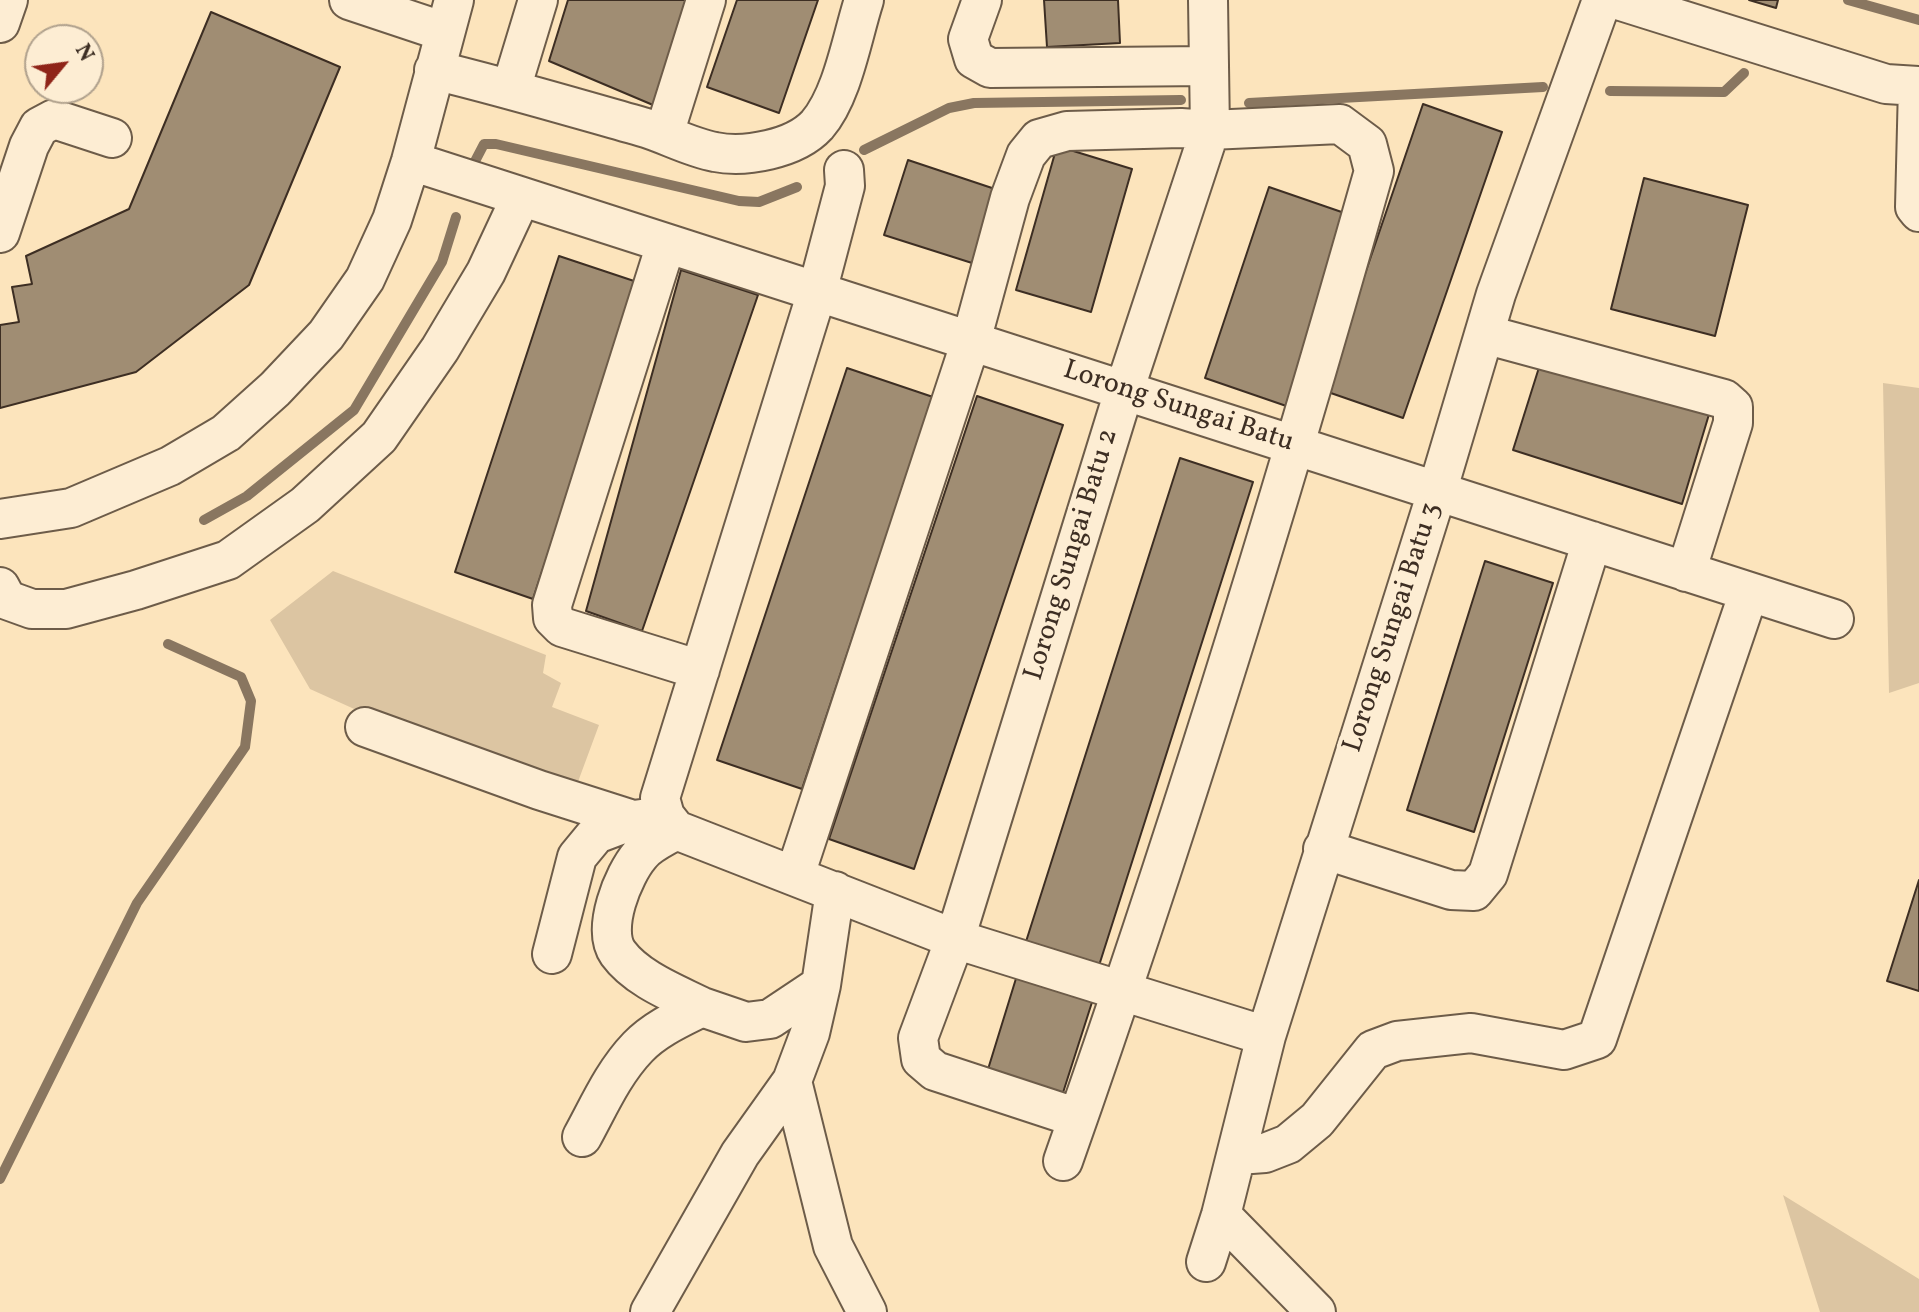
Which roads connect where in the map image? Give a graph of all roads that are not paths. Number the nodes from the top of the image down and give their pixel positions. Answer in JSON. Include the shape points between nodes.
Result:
{"nodes":[{"id":1,"x":8,"y":0,"type":"edge"},
{"id":2,"x":349,"y":0,"type":"edge"},
{"id":3,"x":538,"y":0,"type":"edge"},
{"id":4,"x":706,"y":0,"type":"edge"},
{"id":5,"x":864,"y":0,"type":"edge"},
{"id":6,"x":982,"y":0,"type":"edge"},
{"id":7,"x":1208,"y":0,"type":"edge"},
{"id":8,"x":1602,"y":0,"type":"edge"},
{"id":9,"x":1618,"y":0,"type":"edge"},
{"id":10,"x":450,"y":16,"type":"edge"},
{"id":11,"x":0,"y":23,"type":"edge"},
{"id":12,"x":1208,"y":66,"type":"junction"},
{"id":13,"x":434,"y":70,"type":"junction"},
{"id":14,"x":1918,"y":85,"type":"edge"},
{"id":15,"x":511,"y":89,"type":"junction"},
{"id":16,"x":1210,"y":130,"type":"junction"},
{"id":17,"x":664,"y":134,"type":"junction"},
{"id":18,"x":112,"y":138,"type":"dead end"},
{"id":19,"x":830,"y":148,"type":"junction"},
{"id":20,"x":411,"y":161,"type":"junction"},
{"id":21,"x":521,"y":197,"type":"junction"},
{"id":22,"x":1919,"y":212,"type":"edge"},
{"id":23,"x":0,"y":233,"type":"edge"},
{"id":24,"x":666,"y":244,"type":"junction"},
{"id":25,"x":817,"y":292,"type":"junction"},
{"id":26,"x":1484,"y":334,"type":"junction"},
{"id":27,"x":971,"y":341,"type":"junction"},
{"id":28,"x":1124,"y":391,"type":"junction"},
{"id":29,"x":1296,"y":446,"type":"junction"},
{"id":30,"x":1437,"y":492,"type":"junction"},
{"id":31,"x":0,"y":519,"type":"edge"},
{"id":32,"x":1592,"y":541,"type":"junction"},
{"id":33,"x":1686,"y":572,"type":"junction"},
{"id":34,"x":0,"y":587,"type":"edge"},
{"id":35,"x":1749,"y":592,"type":"junction"},
{"id":36,"x":1834,"y":619,"type":"dead end"},
{"id":37,"x":700,"y":670,"type":"junction"},
{"id":38,"x":365,"y":727,"type":"dead end"},
{"id":39,"x":658,"y":822,"type":"junction"},
{"id":40,"x":1323,"y":849,"type":"junction"},
{"id":41,"x":795,"y":875,"type":"junction"},
{"id":42,"x":835,"y":891,"type":"junction"},
{"id":43,"x":955,"y":939,"type":"junction"},
{"id":44,"x":552,"y":954,"type":"dead end"},
{"id":45,"x":821,"y":985,"type":"junction"},
{"id":46,"x":1123,"y":992,"type":"junction"},
{"id":47,"x":702,"y":1007,"type":"junction"},
{"id":48,"x":1266,"y":1036,"type":"junction"},
{"id":49,"x":792,"y":1081,"type":"junction"},
{"id":50,"x":1078,"y":1118,"type":"junction"},
{"id":51,"x":582,"y":1137,"type":"dead end"},
{"id":52,"x":1238,"y":1155,"type":"junction"},
{"id":53,"x":1063,"y":1161,"type":"dead end"},
{"id":54,"x":1221,"y":1215,"type":"junction"},
{"id":55,"x":1206,"y":1262,"type":"dead end"},
{"id":56,"x":650,"y":1312,"type":"edge"},
{"id":57,"x":867,"y":1312,"type":"edge"},
{"id":58,"x":1316,"y":1312,"type":"edge"}],
"edges":[{"from":1,"to":11,"type":"street"},
{"from":2,"to":10,"type":"street"},
{"from":3,"to":15,"type":"street"},
{"from":4,"to":17,"type":"street"},
{"from":5,"to":19,"type":"street","via":[[834,98]]},
{"from":6,"to":12,"type":"street","via":[[968,39],[974,59],[990,68]]},
{"from":7,"to":12,"type":"street","name":"Lorong Sungai Batu 2"},
{"from":8,"to":26,"type":"street","name":"Lorong Sungai Batu 3"},
{"from":9,"to":14,"type":"street","via":[[1886,84]]},
{"from":10,"to":13,"type":"street"},
{"from":12,"to":16,"type":"street","name":"Lorong Sungai Batu 2"},
{"from":13,"to":15,"type":"street"},
{"from":13,"to":20,"type":"street"},
{"from":14,"to":22,"type":"street"},
{"from":15,"to":17,"type":"street"},
{"from":16,"to":27,"type":"street","via":[[1067,131],[1039,139],[1014,186]]},
{"from":16,"to":28,"type":"street","name":"Lorong Sungai Batu 2"},
{"from":16,"to":29,"type":"street","via":[[1340,124],[1367,144],[1374,171]]},
{"from":17,"to":19,"type":"street","via":[[714,152],[753,154],[786,145]]},
{"from":18,"to":23,"type":"street","via":[[54,119],[39,127]]},
{"from":19,"to":25,"type":"street","via":[[845,186]]},
{"from":20,"to":21,"type":"street","name":"Lorong Sungai Batu"},
{"from":20,"to":31,"type":"street","via":[[365,279],[326,335],[236,424],[170,466],[71,508]]},
{"from":21,"to":24,"type":"street","name":"Lorong Sungai Batu"},
{"from":21,"to":34,"type":"street","via":[[486,272],[379,437],[305,505],[228,560],[66,609],[32,609],[7,600]]},
{"from":24,"to":25,"type":"street","name":"Lorong Sungai Batu"},
{"from":24,"to":37,"type":"street","via":[[552,605],[553,618],[562,627]]},
{"from":25,"to":27,"type":"street","name":"Lorong Sungai Batu"},
{"from":25,"to":37,"type":"street"},
{"from":26,"to":30,"type":"street","name":"Lorong Sungai Batu 3"},
{"from":26,"to":33,"type":"street","via":[[1724,399],[1733,407],[1733,423]]},
{"from":27,"to":28,"type":"street","name":"Lorong Sungai Batu"},
{"from":27,"to":41,"type":"street"},
{"from":28,"to":29,"type":"street","name":"Lorong Sungai Batu"},
{"from":28,"to":43,"type":"street","name":"Lorong Sungai Batu 2"},
{"from":29,"to":30,"type":"street","name":"Lorong Sungai Batu"},
{"from":29,"to":46,"type":"street"},
{"from":30,"to":32,"type":"street","name":"Lorong Sungai Batu"},
{"from":30,"to":40,"type":"street","name":"Lorong Sungai Batu 3"},
{"from":32,"to":33,"type":"street","name":"Lorong Sungai Batu"},
{"from":32,"to":40,"type":"street","via":[[1488,874],[1474,891],[1451,890]]},
{"from":33,"to":35,"type":"street","name":"Lorong Sungai Batu"},
{"from":35,"to":36,"type":"street","name":"Lorong Sungai Batu"},
{"from":35,"to":52,"type":"street","via":[[1597,1039],[1564,1050],[1471,1033],[1397,1041],[1373,1050],[1317,1120],[1288,1144]]},
{"from":37,"to":39,"type":"street","via":[[660,798]]},
{"from":38,"to":39,"type":"street","via":[[539,790]]},
{"from":39,"to":41,"type":"street"},
{"from":39,"to":44,"type":"street","via":[[596,834],[577,857]]},
{"from":39,"to":47,"type":"street","via":[[627,876],[610,927],[616,951],[636,970]]},
{"from":40,"to":48,"type":"street","name":"Lorong Sungai Batu 3"},
{"from":41,"to":42,"type":"street"},
{"from":42,"to":43,"type":"street"},
{"from":42,"to":45,"type":"street"},
{"from":43,"to":46,"type":"street"},
{"from":43,"to":50,"type":"street","name":"Lorong Sungai Batu 2","via":[[918,1038],[921,1059],[935,1071]]},
{"from":45,"to":47,"type":"street","via":[[770,1019],[746,1022]]},
{"from":45,"to":49,"type":"street"},
{"from":46,"to":48,"type":"street"},
{"from":46,"to":50,"type":"street"},
{"from":47,"to":51,"type":"street","via":[[640,1045],[614,1076]]},
{"from":48,"to":52,"type":"street","name":"Lorong Sungai Batu 3"},
{"from":49,"to":56,"type":"street","via":[[740,1154]]},
{"from":49,"to":57,"type":"street","via":[[833,1246]]},
{"from":50,"to":53,"type":"street"},
{"from":52,"to":54,"type":"street","name":"Lorong Sungai Batu 3"},
{"from":54,"to":55,"type":"street","name":"Lorong Sungai Batu 3"},
{"from":54,"to":58,"type":"street"}]}
